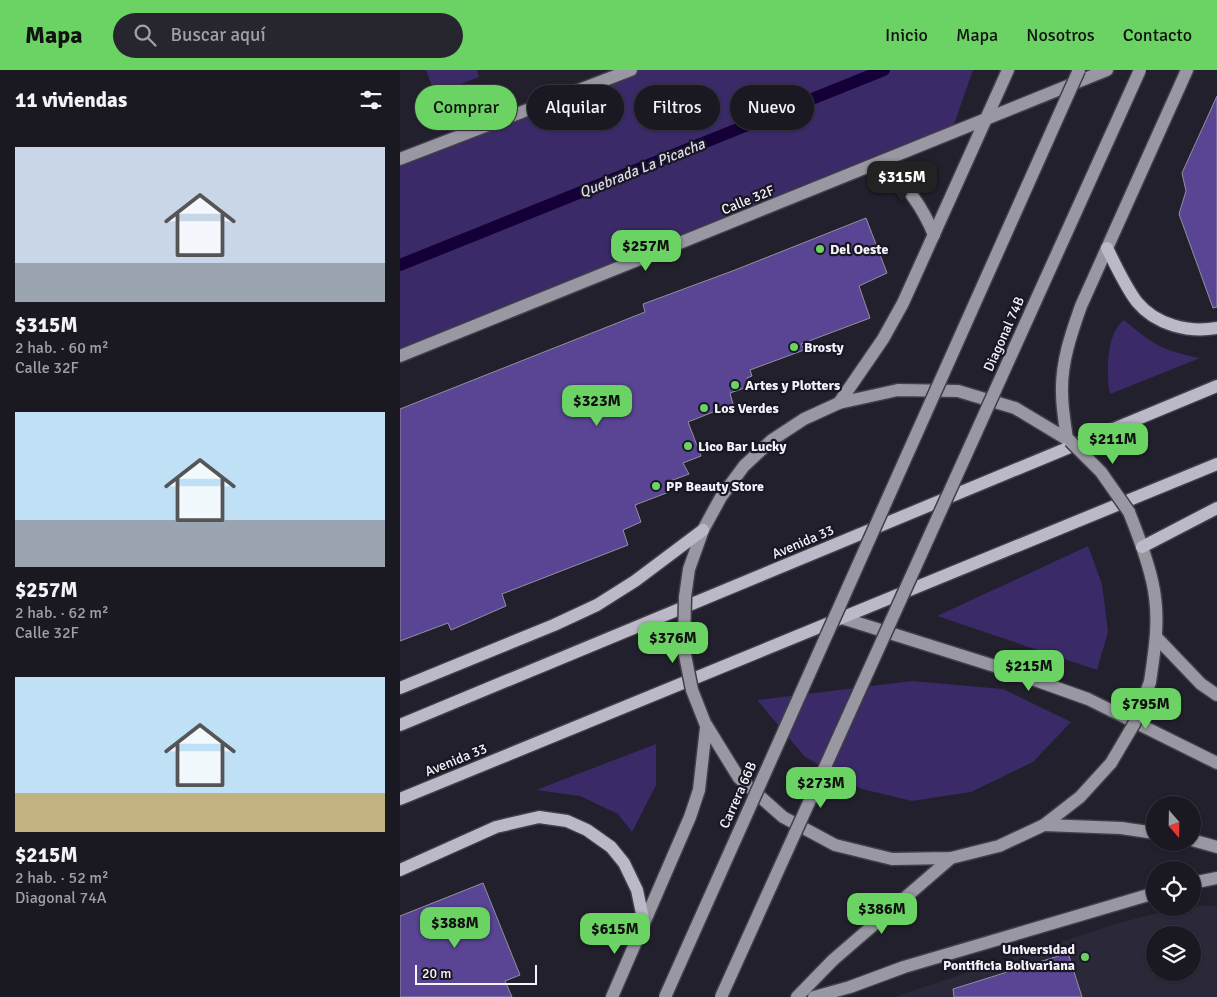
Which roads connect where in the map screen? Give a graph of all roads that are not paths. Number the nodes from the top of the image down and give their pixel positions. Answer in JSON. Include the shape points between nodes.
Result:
{"nodes":[{"id":1,"x":632,"y":70,"type":"edge"},
{"id":2,"x":1008,"y":70,"type":"edge"},
{"id":3,"x":1079,"y":70,"type":"edge"},
{"id":4,"x":1107,"y":70,"type":"edge"},
{"id":5,"x":1140,"y":70,"type":"edge"},
{"id":6,"x":1187,"y":70,"type":"edge"},
{"id":7,"x":986,"y":119,"type":"junction"},
{"id":8,"x":400,"y":159,"type":"edge"},
{"id":9,"x":882,"y":162,"type":"junction"},
{"id":10,"x":934,"y":234,"type":"junction"},
{"id":11,"x":1107,"y":248,"type":"junction"},
{"id":12,"x":1217,"y":328,"type":"edge"},
{"id":13,"x":400,"y":356,"type":"edge"},
{"id":14,"x":1217,"y":386,"type":"edge"},
{"id":15,"x":839,"y":403,"type":"junction"},
{"id":16,"x":1068,"y":440,"type":"junction"},
{"id":17,"x":1217,"y":464,"type":"edge"},
{"id":18,"x":1217,"y":508,"type":"edge"},
{"id":19,"x":703,"y":530,"type":"junction"},
{"id":20,"x":1142,"y":547,"type":"junction"},
{"id":21,"x":841,"y":612,"type":"junction"},
{"id":22,"x":1156,"y":637,"type":"junction"},
{"id":23,"x":400,"y":688,"type":"edge"},
{"id":24,"x":1217,"y":696,"type":"edge"},
{"id":25,"x":400,"y":725,"type":"edge"},
{"id":26,"x":705,"y":726,"type":"junction"},
{"id":27,"x":1217,"y":764,"type":"edge"},
{"id":28,"x":400,"y":799,"type":"edge"},
{"id":29,"x":1044,"y":825,"type":"junction"},
{"id":30,"x":1146,"y":832,"type":"edge"},
{"id":31,"x":1201,"y":843,"type":"edge"},
{"id":32,"x":1217,"y":847,"type":"edge"},
{"id":33,"x":951,"y":858,"type":"junction"},
{"id":34,"x":400,"y":870,"type":"edge"},
{"id":35,"x":1217,"y":878,"type":"edge"},
{"id":36,"x":1201,"y":881,"type":"edge"},
{"id":37,"x":1146,"y":896,"type":"edge"},
{"id":38,"x":644,"y":923,"type":"junction"},
{"id":39,"x":612,"y":997,"type":"edge"},
{"id":40,"x":665,"y":997,"type":"edge"},
{"id":41,"x":721,"y":997,"type":"edge"},
{"id":42,"x":797,"y":997,"type":"edge"},
{"id":43,"x":814,"y":997,"type":"edge"}],
"edges":[{"from":1,"to":8,"type":"main road"},
{"from":2,"to":7,"type":"main road"},
{"from":3,"to":21,"type":"main road","bridge":true},
{"from":4,"to":7,"type":"main road","name":"Calle 32F"},
{"from":5,"to":41,"type":"main road","name":"Diagonal 74B","bridge":true},
{"from":6,"to":11,"type":"main road"},
{"from":7,"to":9,"type":"main road","name":"Calle 32F"},
{"from":7,"to":10,"type":"main road"},
{"from":9,"to":10,"type":"main road","via":[[911,192]]},
{"from":9,"to":13,"type":"main road","name":"Calle 32F"},
{"from":10,"to":15,"type":"main road","via":[[883,339]]},
{"from":11,"to":12,"type":"main road","via":[[1138,302],[1155,318],[1178,327],[1204,331]]},
{"from":11,"to":16,"type":"main road","via":[[1069,340],[1062,393]]},
{"from":14,"to":25,"type":"main road","name":"Avenida 33"},
{"from":15,"to":16,"type":"main road","via":[[898,390],[958,391],[1015,408]]},
{"from":15,"to":19,"type":"main road","via":[[804,419],[772,440],[744,466],[721,497]]},
{"from":16,"to":20,"type":"main road","bridge":true,"via":[[1101,472],[1129,512]]},
{"from":17,"to":21,"type":"main road","name":"Avenida 33"},
{"from":18,"to":20,"type":"main road"},
{"from":19,"to":23,"type":"main road","via":[[597,605]]},
{"from":19,"to":26,"type":"main road","bridge":true,"via":[[689,569],[684,650],[692,690]]},
{"from":20,"to":22,"type":"main road","via":[[1155,597]]},
{"from":21,"to":27,"type":"main road","via":[[1088,699]]},
{"from":21,"to":28,"type":"main road","name":"Avenida 33"},
{"from":21,"to":40,"type":"main road","name":"Carrera 66B","bridge":true},
{"from":22,"to":24,"type":"main road"},
{"from":22,"to":29,"type":"main road","bridge":true,"via":[[1150,682],[1134,724],[1111,763],[1080,797]]},
{"from":26,"to":33,"type":"main road","via":[[739,778],[783,817],[834,845],[892,859]]},
{"from":26,"to":38,"type":"main road","via":[[699,790]]},
{"from":29,"to":30,"type":"main road"},
{"from":29,"to":33,"type":"main road","via":[[999,846]]},
{"from":31,"to":32,"type":"main road"},
{"from":33,"to":42,"type":"main road","via":[[832,960]]},
{"from":34,"to":38,"type":"main road","via":[[496,827],[539,817],[566,821],[587,830],[611,847],[637,890]]},
{"from":35,"to":36,"type":"main road"},
{"from":37,"to":43,"type":"main road"},
{"from":38,"to":39,"type":"main road"}]}
